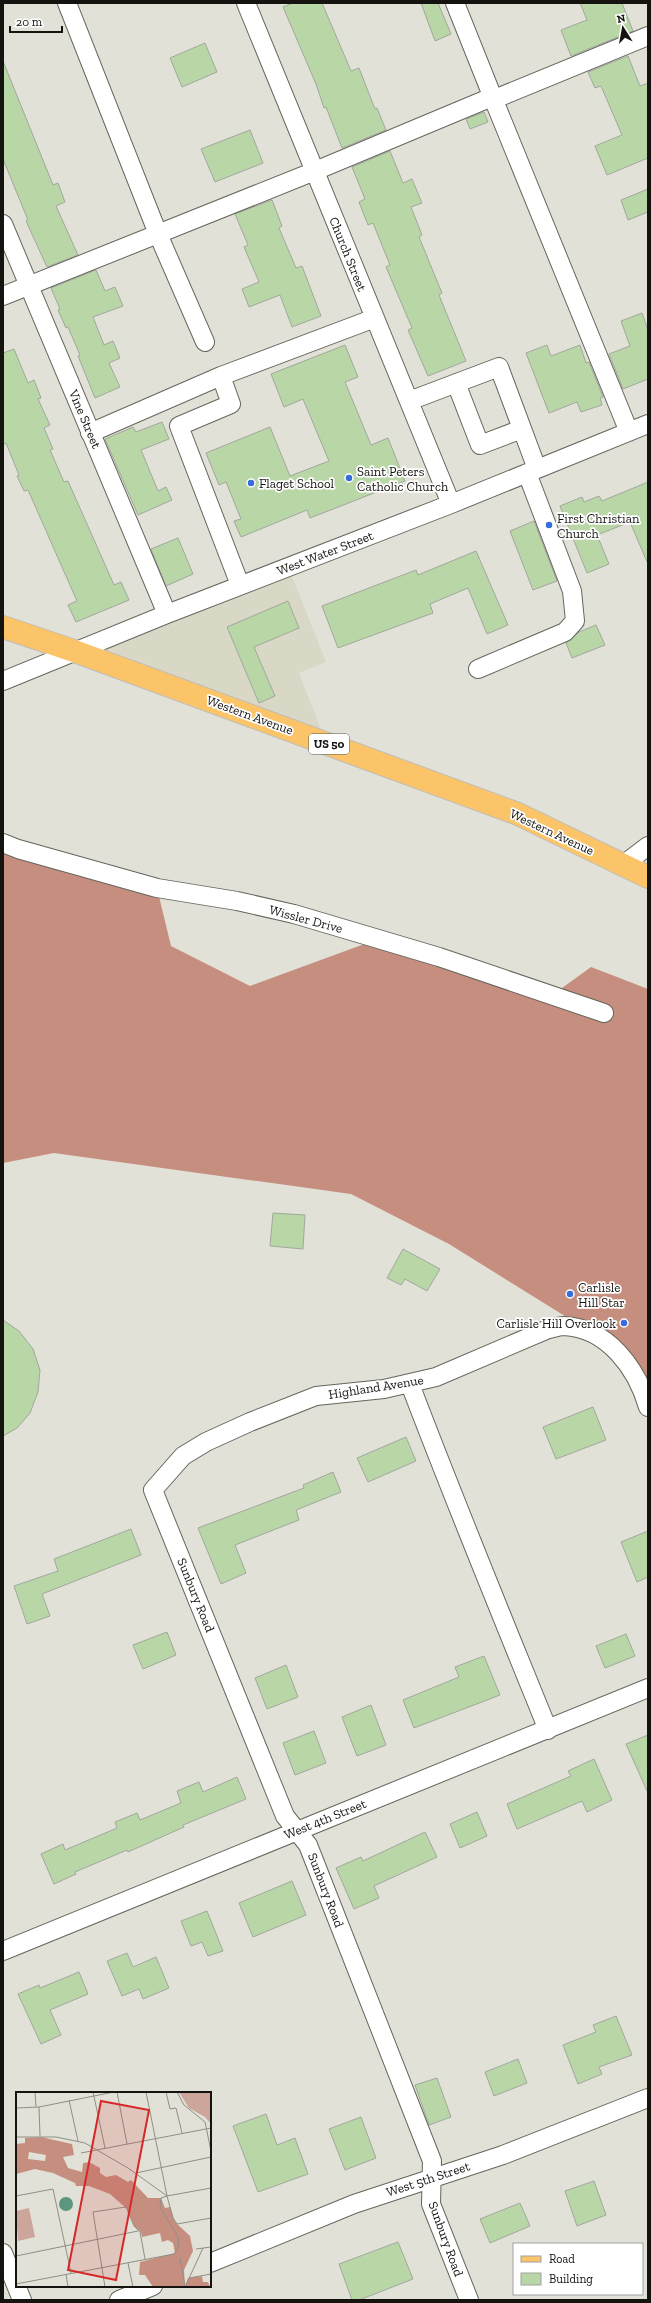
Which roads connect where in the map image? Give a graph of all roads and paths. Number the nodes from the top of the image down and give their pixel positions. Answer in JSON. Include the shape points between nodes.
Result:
{"nodes":[{"id":1,"x":67,"y":3,"type":"edge"},
{"id":2,"x":246,"y":3,"type":"edge"},
{"id":3,"x":455,"y":3,"type":"edge"},
{"id":4,"x":648,"y":36,"type":"edge"},
{"id":5,"x":494,"y":100,"type":"junction"},
{"id":6,"x":315,"y":171,"type":"junction"},
{"id":7,"x":3,"y":224,"type":"edge"},
{"id":8,"x":158,"y":234,"type":"junction"},
{"id":9,"x":29,"y":285,"type":"junction"},
{"id":10,"x":3,"y":296,"type":"edge"},
{"id":11,"x":375,"y":318,"type":"junction"},
{"id":12,"x":205,"y":342,"type":"dead end"},
{"id":13,"x":221,"y":376,"type":"junction"},
{"id":14,"x":456,"y":383,"type":"junction"},
{"id":15,"x":409,"y":401,"type":"junction"},
{"id":16,"x":648,"y":424,"type":"edge"},
{"id":17,"x":522,"y":429,"type":"junction"},
{"id":18,"x":629,"y":432,"type":"junction"},
{"id":19,"x":90,"y":433,"type":"junction"},
{"id":20,"x":532,"y":471,"type":"junction"},
{"id":21,"x":451,"y":504,"type":"junction"},
{"id":22,"x":240,"y":585,"type":"junction"},
{"id":23,"x":167,"y":614,"type":"junction"},
{"id":24,"x":3,"y":627,"type":"edge"},
{"id":25,"x":77,"y":652,"type":"junction"},
{"id":26,"x":478,"y":670,"type":"dead end"},
{"id":27,"x":3,"y":681,"type":"edge"},
{"id":28,"x":3,"y":844,"type":"edge"},
{"id":29,"x":648,"y":846,"type":"edge"},
{"id":30,"x":623,"y":865,"type":"junction"},
{"id":31,"x":648,"y":877,"type":"edge"},
{"id":32,"x":604,"y":1013,"type":"dead end"},
{"id":33,"x":410,"y":1384,"type":"junction"},
{"id":34,"x":648,"y":1407,"type":"edge"},
{"id":35,"x":153,"y":1490,"type":"joint"},
{"id":36,"x":648,"y":1688,"type":"edge"},
{"id":37,"x":548,"y":1730,"type":"junction"},
{"id":38,"x":296,"y":1830,"type":"junction"},
{"id":39,"x":3,"y":1951,"type":"edge"},
{"id":40,"x":648,"y":2098,"type":"edge"},
{"id":41,"x":431,"y":2179,"type":"junction"},
{"id":42,"x":3,"y":2253,"type":"edge"},
{"id":43,"x":211,"y":2263,"type":"edge"},
{"id":44,"x":16,"y":2285,"type":"edge"},
{"id":45,"x":17,"y":2287,"type":"edge"},
{"id":46,"x":151,"y":2287,"type":"edge"},
{"id":47,"x":22,"y":2300,"type":"edge"},
{"id":48,"x":119,"y":2300,"type":"edge"},
{"id":49,"x":469,"y":2300,"type":"edge"}],
"edges":[{"from":1,"to":8,"type":"street"},
{"from":2,"to":6,"type":"street","name":"Church Street"},
{"from":3,"to":5,"type":"street"},
{"from":4,"to":5,"type":"street"},
{"from":5,"to":6,"type":"street"},
{"from":5,"to":18,"type":"street"},
{"from":6,"to":8,"type":"street"},
{"from":6,"to":11,"type":"street","name":"Church Street"},
{"from":7,"to":9,"type":"street","name":"Vine Street"},
{"from":8,"to":9,"type":"street"},
{"from":8,"to":12,"type":"street"},
{"from":9,"to":10,"type":"street"},
{"from":9,"to":19,"type":"street","name":"Vine Street"},
{"from":11,"to":13,"type":"street"},
{"from":11,"to":15,"type":"street","name":"Church Street"},
{"from":13,"to":19,"type":"street"},
{"from":13,"to":22,"type":"street","via":[[231,404],[179,426]]},
{"from":14,"to":15,"type":"street"},
{"from":14,"to":17,"type":"street","via":[[480,445]]},
{"from":14,"to":17,"type":"street","via":[[499,367]]},
{"from":15,"to":21,"type":"street","name":"Church Street"},
{"from":16,"to":18,"type":"street","name":"West Water Street"},
{"from":17,"to":20,"type":"street"},
{"from":18,"to":20,"type":"street","name":"West Water Street"},
{"from":19,"to":23,"type":"street","name":"Vine Street"},
{"from":20,"to":21,"type":"street","name":"West Water Street"},
{"from":20,"to":26,"type":"street","via":[[572,591],[575,621],[565,632]]},
{"from":21,"to":22,"type":"street","name":"West Water Street"},
{"from":22,"to":23,"type":"street","name":"West Water Street"},
{"from":23,"to":25,"type":"street","name":"West Water Street"},
{"from":24,"to":25,"type":"main road","name":"Western Avenue","number":"US 50"},
{"from":25,"to":27,"type":"street","name":"West Water Street"},
{"from":25,"to":30,"type":"main road","name":"Western Avenue","number":"US 50","via":[[518,814]]},
{"from":28,"to":32,"type":"street","name":"Wissler Drive","via":[[157,888],[237,901],[294,914],[439,957]]},
{"from":29,"to":30,"type":"street"},
{"from":30,"to":31,"type":"main road","name":"Western Avenue","number":"US 50"},
{"from":33,"to":34,"type":"street","name":"Highland Avenue","via":[[436,1377],[546,1330],[563,1326],[589,1331],[618,1352],[642,1386]]},
{"from":33,"to":35,"type":"street","name":"Highland Avenue","via":[[316,1396],[250,1422],[206,1442],[183,1456]]},
{"from":33,"to":37,"type":"street","via":[[460,1515],[479,1554]]},
{"from":35,"to":38,"type":"street","name":"Sunbury Road","via":[[285,1816]]},
{"from":36,"to":37,"type":"street","name":"West 4th Street"},
{"from":37,"to":38,"type":"street","name":"West 4th Street"},
{"from":38,"to":39,"type":"street","name":"West 4th Street"},
{"from":38,"to":41,"type":"street","name":"Sunbury Road","via":[[308,1845],[432,2161]]},
{"from":40,"to":41,"type":"street","name":"West 5th Street","via":[[503,2156]]},
{"from":41,"to":43,"type":"street","name":"West 5th Street","via":[[354,2204]]},
{"from":41,"to":49,"type":"street","name":"Sunbury Road","via":[[431,2204]]},
{"from":42,"to":44,"type":"street"},
{"from":45,"to":47,"type":"street"},
{"from":46,"to":48,"type":"street"}]}
